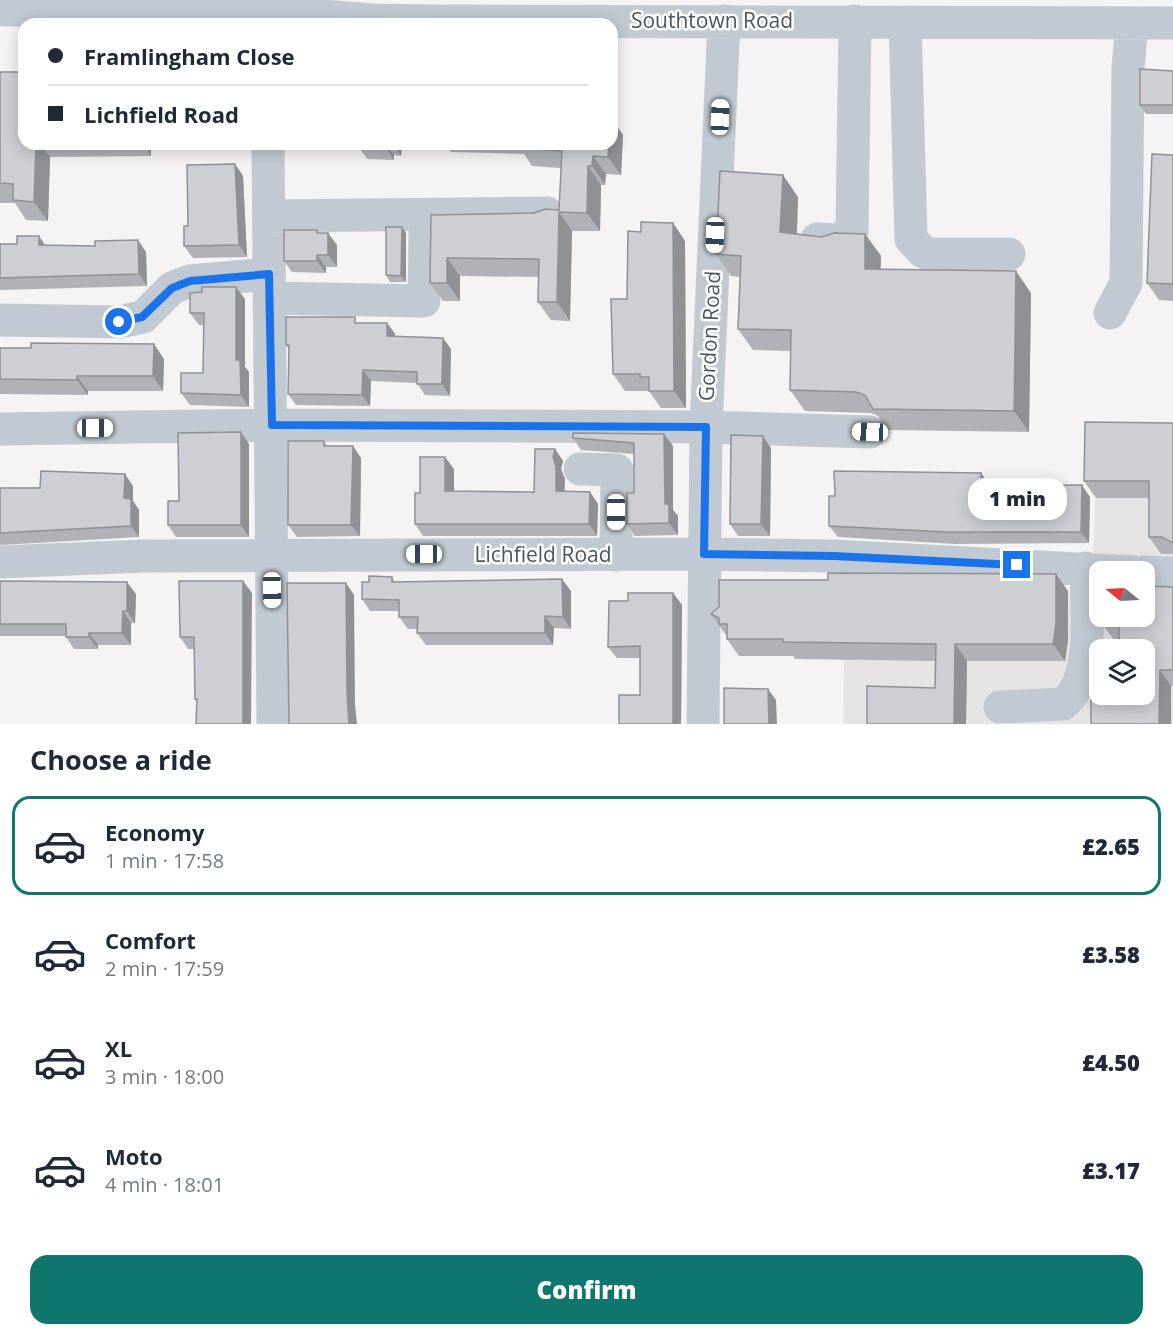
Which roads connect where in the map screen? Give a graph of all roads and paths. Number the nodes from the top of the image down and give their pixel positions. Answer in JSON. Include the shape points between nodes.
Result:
{"nodes":[{"id":1,"x":156,"y":6,"type":"edge"},
{"id":2,"x":19,"y":7,"type":"edge"},
{"id":3,"x":435,"y":10,"type":"edge"},
{"id":4,"x":718,"y":14,"type":"edge"},
{"id":5,"x":1120,"y":15,"type":"edge"},
{"id":6,"x":348,"y":18,"type":"edge"},
{"id":7,"x":385,"y":18,"type":"edge"},
{"id":8,"x":855,"y":21,"type":"junction"},
{"id":9,"x":905,"y":22,"type":"junction"},
{"id":10,"x":1173,"y":23,"type":"edge"},
{"id":11,"x":268,"y":150,"type":"edge"},
{"id":12,"x":547,"y":213,"type":"edge"},
{"id":13,"x":269,"y":216,"type":"junction"},
{"id":14,"x":425,"y":232,"type":"dead end"},
{"id":15,"x":817,"y":239,"type":"edge"},
{"id":16,"x":1009,"y":254,"type":"dead end"},
{"id":17,"x":269,"y":286,"type":"junction"},
{"id":18,"x":1110,"y":313,"type":"dead end"},
{"id":19,"x":0,"y":320,"type":"edge"},
{"id":20,"x":272,"y":425,"type":"junction"},
{"id":21,"x":706,"y":427,"type":"junction"},
{"id":22,"x":0,"y":429,"type":"edge"},
{"id":23,"x":870,"y":432,"type":"dead end"},
{"id":24,"x":580,"y":469,"type":"dead end"},
{"id":25,"x":272,"y":554,"type":"junction"},
{"id":26,"x":704,"y":554,"type":"junction"},
{"id":27,"x":616,"y":555,"type":"junction"},
{"id":28,"x":0,"y":562,"type":"edge"},
{"id":29,"x":1086,"y":568,"type":"junction"},
{"id":30,"x":1089,"y":568,"type":"edge"},
{"id":31,"x":1155,"y":572,"type":"edge"},
{"id":32,"x":1173,"y":573,"type":"edge"},
{"id":33,"x":1000,"y":707,"type":"dead end"},
{"id":34,"x":273,"y":724,"type":"edge"},
{"id":35,"x":703,"y":724,"type":"edge"}],
"edges":[{"from":1,"to":2,"type":"street","name":"Southtown Road"},
{"from":1,"to":6,"type":"street","name":"Southtown Road"},
{"from":3,"to":4,"type":"street","name":"Southtown Road"},
{"from":3,"to":7,"type":"street","name":"Southtown Road"},
{"from":4,"to":8,"type":"street","name":"Southtown Road"},
{"from":4,"to":21,"type":"street","name":"Gordon Road"},
{"from":5,"to":9,"type":"street","name":"Southtown Road"},
{"from":5,"to":10,"type":"street","name":"Southtown Road"},
{"from":5,"to":18,"type":"street","via":[[1128,68],[1126,283]]},
{"from":8,"to":9,"type":"street","name":"Southtown Road"},
{"from":8,"to":15,"type":"street","via":[[852,231],[838,240]]},
{"from":9,"to":16,"type":"street","via":[[911,239],[923,252],[931,254]]},
{"from":11,"to":13,"type":"street"},
{"from":12,"to":13,"type":"street"},
{"from":13,"to":17,"type":"street"},
{"from":14,"to":17,"type":"street","via":[[424,301]]},
{"from":17,"to":19,"type":"street","via":[[190,281],[172,288],[142,317],[119,322]]},
{"from":17,"to":20,"type":"street"},
{"from":20,"to":21,"type":"street"},
{"from":20,"to":22,"type":"street"},
{"from":20,"to":25,"type":"street"},
{"from":21,"to":23,"type":"street"},
{"from":21,"to":26,"type":"street","name":"Gordon Road"},
{"from":24,"to":27,"type":"street","via":[[617,470]]},
{"from":25,"to":27,"type":"street","name":"Lichfield Road"},
{"from":25,"to":28,"type":"street","name":"Lichfield Road"},
{"from":25,"to":34,"type":"street"},
{"from":26,"to":27,"type":"street","name":"Lichfield Road"},
{"from":26,"to":29,"type":"street","name":"Lichfield Road"},
{"from":26,"to":35,"type":"street","name":"Gordon Road"},
{"from":29,"to":30,"type":"street","name":"Lichfield Road"},
{"from":29,"to":33,"type":"street","via":[[1085,663],[1078,689],[1063,704]]},
{"from":31,"to":32,"type":"street"}]}
